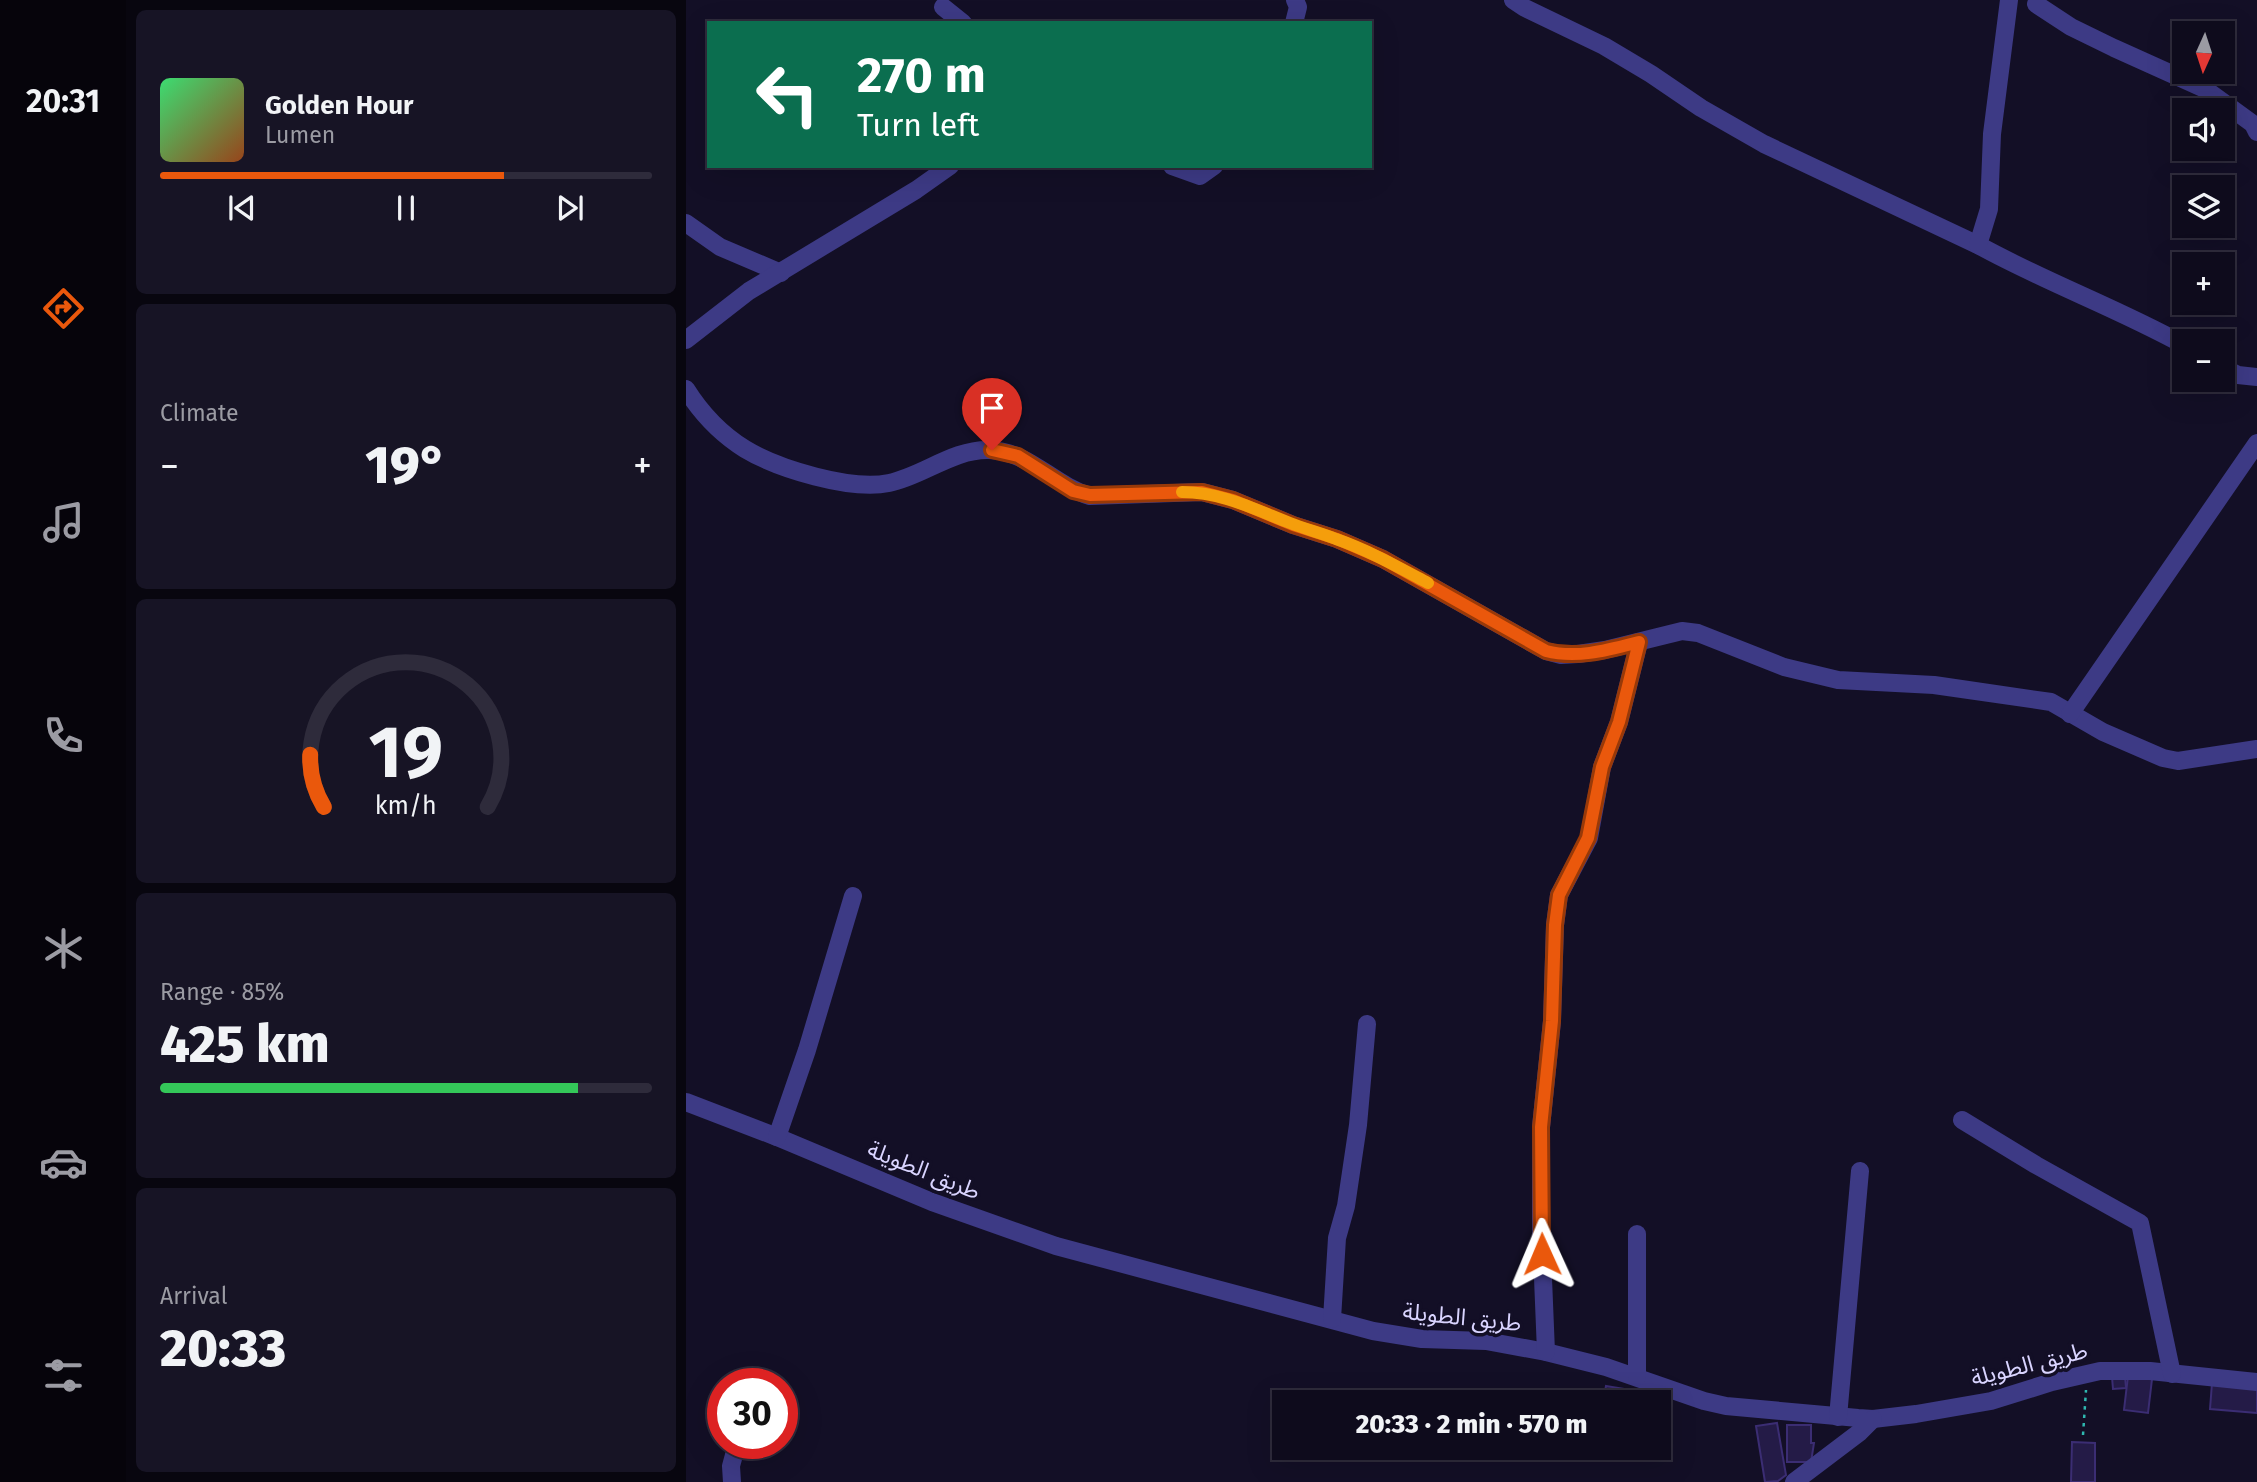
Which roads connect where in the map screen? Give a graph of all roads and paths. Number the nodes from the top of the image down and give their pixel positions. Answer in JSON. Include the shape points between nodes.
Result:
{"nodes":[{"id":1,"x":1295,"y":0,"type":"edge"},
{"id":2,"x":1513,"y":0,"type":"edge"},
{"id":3,"x":2041,"y":2,"type":"edge"},
{"id":4,"x":943,"y":7,"type":"dead end"},
{"id":5,"x":2008,"y":7,"type":"edge"},
{"id":6,"x":960,"y":21,"type":"edge"},
{"id":7,"x":1295,"y":21,"type":"edge"},
{"id":8,"x":2257,"y":132,"type":"edge"},
{"id":9,"x":947,"y":168,"type":"edge"},
{"id":10,"x":1178,"y":168,"type":"edge"},
{"id":11,"x":1211,"y":168,"type":"edge"},
{"id":12,"x":686,"y":223,"type":"edge"},
{"id":13,"x":1978,"y":245,"type":"junction"},
{"id":14,"x":781,"y":273,"type":"junction"},
{"id":15,"x":2172,"y":339,"type":"edge"},
{"id":16,"x":686,"y":340,"type":"edge"},
{"id":17,"x":2235,"y":374,"type":"edge"},
{"id":18,"x":2257,"y":377,"type":"edge"},
{"id":19,"x":686,"y":389,"type":"edge"},
{"id":20,"x":2257,"y":443,"type":"edge"},
{"id":21,"x":1639,"y":642,"type":"junction"},
{"id":22,"x":2070,"y":715,"type":"junction"},
{"id":23,"x":2257,"y":749,"type":"edge"},
{"id":24,"x":853,"y":896,"type":"dead end"},
{"id":25,"x":1367,"y":1024,"type":"dead end"},
{"id":26,"x":686,"y":1102,"type":"edge"},
{"id":27,"x":1962,"y":1120,"type":"dead end"},
{"id":28,"x":777,"y":1137,"type":"junction"},
{"id":29,"x":1860,"y":1171,"type":"dead end"},
{"id":30,"x":1637,"y":1234,"type":"dead end"},
{"id":31,"x":1332,"y":1319,"type":"junction"},
{"id":32,"x":1546,"y":1352,"type":"junction"},
{"id":33,"x":2087,"y":1373,"type":"junction"},
{"id":34,"x":2172,"y":1374,"type":"junction"},
{"id":35,"x":1637,"y":1377,"type":"junction"},
{"id":36,"x":2257,"y":1382,"type":"edge"},
{"id":37,"x":1838,"y":1417,"type":"junction"},
{"id":38,"x":1873,"y":1419,"type":"junction"},
{"id":39,"x":2083,"y":1435,"type":"dead end"},
{"id":40,"x":733,"y":1459,"type":"edge"},
{"id":41,"x":732,"y":1482,"type":"edge"},
{"id":42,"x":1794,"y":1482,"type":"edge"}],
"edges":[{"from":1,"to":7,"type":"street"},
{"from":2,"to":13,"type":"street","via":[[1604,46],[1764,145]]},
{"from":3,"to":5,"type":"street"},
{"from":3,"to":8,"type":"street","via":[[2071,27],[2205,89],[2253,124]]},
{"from":4,"to":6,"type":"street"},
{"from":5,"to":13,"type":"street","via":[[1992,134],[1989,209]]},
{"from":9,"to":14,"type":"street"},
{"from":10,"to":11,"type":"street","via":[[1200,176]]},
{"from":12,"to":14,"type":"street","via":[[720,247]]},
{"from":13,"to":15,"type":"street"},
{"from":14,"to":16,"type":"street","via":[[749,291]]},
{"from":17,"to":18,"type":"street"},
{"from":19,"to":21,"type":"street","via":[[709,421],[747,450],[824,478],[866,485],[888,483],[974,450],[992,450],[1018,456],[1073,491],[1090,495],[1202,492],[1383,559],[1546,651],[1578,654]]},
{"from":20,"to":22,"type":"street"},
{"from":21,"to":22,"type":"street","via":[[1682,631],[1698,633],[1784,667],[1826,677],[2016,696],[2051,702]]},
{"from":21,"to":32,"type":"street","via":[[1619,722],[1602,767],[1588,838],[1559,895],[1555,925],[1552,1021],[1541,1127]]},
{"from":22,"to":23,"type":"street","via":[[2137,748],[2178,761]]},
{"from":24,"to":28,"type":"street"},
{"from":25,"to":31,"type":"street","via":[[1358,1125],[1337,1238]]},
{"from":26,"to":28,"type":"street","name":"طريق الطويلة"},
{"from":27,"to":34,"type":"street","via":[[2140,1223]]},
{"from":28,"to":31,"type":"street","name":"طريق الطويلة","via":[[932,1202],[1056,1246]]},
{"from":29,"to":37,"type":"street"},
{"from":30,"to":35,"type":"street"},
{"from":31,"to":32,"type":"street","name":"طريق الطويلة","via":[[1404,1337],[1486,1341]]},
{"from":32,"to":35,"type":"street","name":"طريق الطويلة"},
{"from":33,"to":34,"type":"street","name":"طريق الطويلة"},
{"from":33,"to":38,"type":"street","name":"طريق الطويلة","via":[[1991,1401]]},
{"from":33,"to":39,"type":"path"},
{"from":34,"to":36,"type":"street","name":"طريق الطويلة"},
{"from":35,"to":37,"type":"street","name":"طريق الطويلة","via":[[1726,1406]]},
{"from":37,"to":38,"type":"street","name":"طريق الطويلة"},
{"from":38,"to":42,"type":"street"},
{"from":40,"to":41,"type":"street"}]}
